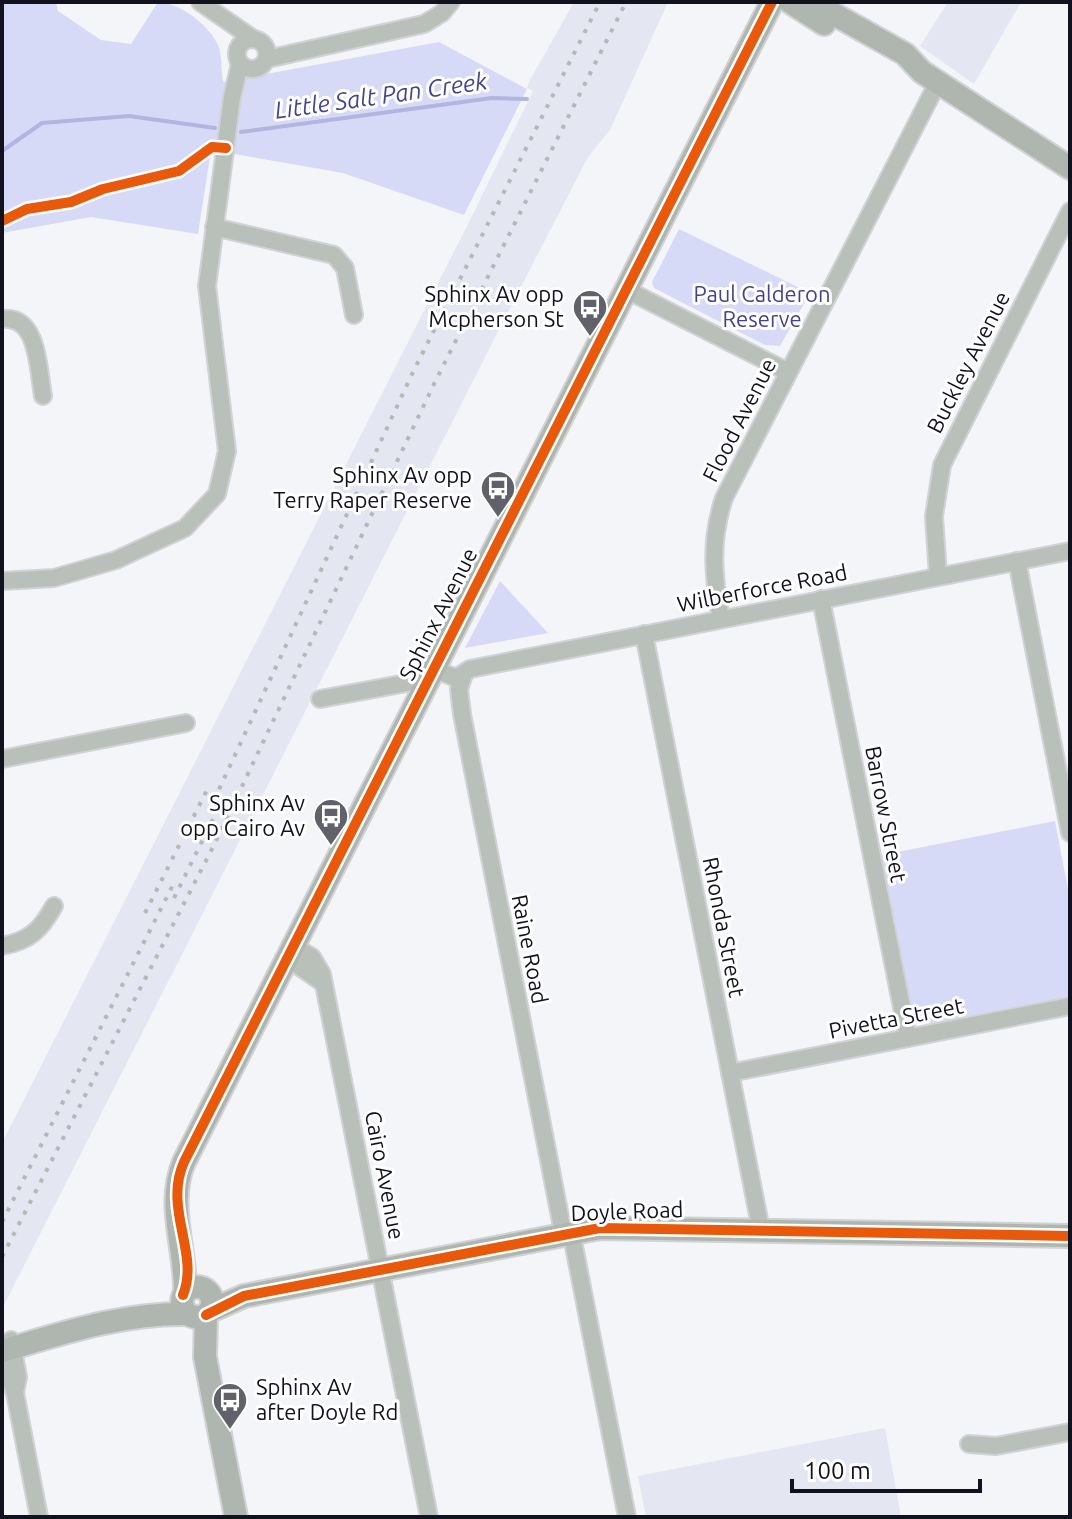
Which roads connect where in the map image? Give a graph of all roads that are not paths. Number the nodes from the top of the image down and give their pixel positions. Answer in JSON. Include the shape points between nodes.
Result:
{"nodes":[{"id":1,"x":200,"y":2,"type":"edge"},
{"id":2,"x":451,"y":2,"type":"edge"},
{"id":3,"x":772,"y":2,"type":"edge"},
{"id":4,"x":790,"y":2,"type":"edge"},
{"id":5,"x":812,"y":2,"type":"edge"},
{"id":6,"x":214,"y":13,"type":"junction"},
{"id":7,"x":256,"y":39,"type":"junction"},
{"id":8,"x":313,"y":48,"type":"junction"},
{"id":9,"x":250,"y":61,"type":"junction"},
{"id":10,"x":930,"y":77,"type":"junction"},
{"id":11,"x":1070,"y":168,"type":"edge"},
{"id":12,"x":1069,"y":208,"type":"edge"},
{"id":13,"x":214,"y":227,"type":"junction"},
{"id":14,"x":625,"y":289,"type":"junction"},
{"id":15,"x":354,"y":315,"type":"dead end"},
{"id":16,"x":2,"y":319,"type":"edge"},
{"id":17,"x":788,"y":372,"type":"junction"},
{"id":18,"x":43,"y":396,"type":"dead end"},
{"id":19,"x":1070,"y":551,"type":"edge"},
{"id":20,"x":1017,"y":561,"type":"junction"},
{"id":21,"x":943,"y":576,"type":"junction"},
{"id":22,"x":2,"y":581,"type":"edge"},
{"id":23,"x":821,"y":599,"type":"junction"},
{"id":24,"x":721,"y":619,"type":"junction"},
{"id":25,"x":644,"y":634,"type":"junction"},
{"id":26,"x":434,"y":667,"type":"junction"},
{"id":27,"x":464,"y":674,"type":"junction"},
{"id":28,"x":320,"y":699,"type":"dead end"},
{"id":29,"x":186,"y":723,"type":"dead end"},
{"id":30,"x":2,"y":759,"type":"edge"},
{"id":31,"x":1070,"y":833,"type":"edge"},
{"id":32,"x":54,"y":906,"type":"dead end"},
{"id":33,"x":2,"y":946,"type":"edge"},
{"id":34,"x":290,"y":952,"type":"junction"},
{"id":35,"x":1070,"y":1006,"type":"edge"},
{"id":36,"x":908,"y":1038,"type":"junction"},
{"id":37,"x":730,"y":1073,"type":"junction"},
{"id":38,"x":761,"y":1230,"type":"junction"},
{"id":39,"x":567,"y":1231,"type":"junction"},
{"id":40,"x":1065,"y":1233,"type":"edge"},
{"id":41,"x":381,"y":1268,"type":"junction"},
{"id":42,"x":197,"y":1303,"type":"junction"},
{"id":43,"x":6,"y":1346,"type":"edge"},
{"id":44,"x":1070,"y":1432,"type":"edge"},
{"id":45,"x":969,"y":1444,"type":"dead end"},
{"id":46,"x":39,"y":1517,"type":"edge"},
{"id":47,"x":236,"y":1517,"type":"edge"},
{"id":48,"x":429,"y":1517,"type":"edge"},
{"id":49,"x":627,"y":1517,"type":"edge"}],
"edges":[{"from":1,"to":6,"type":"street"},
{"from":2,"to":8,"type":"street","via":[[424,24]]},
{"from":3,"to":14,"type":"street","name":"Sphinx Avenue"},
{"from":4,"to":10,"type":"street","via":[[893,63]]},
{"from":5,"to":10,"type":"street","via":[[905,54]]},
{"from":6,"to":7,"type":"street"},
{"from":6,"to":9,"type":"street"},
{"from":7,"to":8,"type":"street"},
{"from":7,"to":9,"type":"street","via":[[267,48]]},
{"from":7,"to":9,"type":"street","via":[[241,43]]},
{"from":8,"to":9,"type":"street"},
{"from":9,"to":13,"type":"street","via":[[232,97]]},
{"from":10,"to":11,"type":"street"},
{"from":10,"to":17,"type":"street","name":"Flood Avenue"},
{"from":12,"to":21,"type":"street","name":"Buckley Avenue","via":[[942,465],[935,538]]},
{"from":13,"to":15,"type":"street","via":[[334,255],[345,268]]},
{"from":13,"to":22,"type":"street","via":[[207,304],[227,451],[217,494],[185,528],[116,560],[54,578]]},
{"from":14,"to":17,"type":"street"},
{"from":14,"to":26,"type":"street","name":"Sphinx Avenue"},
{"from":16,"to":18,"type":"street","via":[[20,320],[28,329]]},
{"from":17,"to":24,"type":"street","name":"Flood Avenue","via":[[719,513],[712,561]]},
{"from":19,"to":20,"type":"street","name":"Wilberforce Road"},
{"from":20,"to":21,"type":"street","name":"Wilberforce Road"},
{"from":20,"to":31,"type":"street"},
{"from":21,"to":23,"type":"street","name":"Wilberforce Road"},
{"from":23,"to":24,"type":"street","name":"Wilberforce Road"},
{"from":23,"to":36,"type":"street","name":"Barrow Street"},
{"from":24,"to":25,"type":"street","name":"Wilberforce Road"},
{"from":25,"to":27,"type":"street","name":"Wilberforce Road"},
{"from":25,"to":37,"type":"street","name":"Rhonda Street"},
{"from":26,"to":27,"type":"street","name":"Wilberforce Road","via":[[454,678]]},
{"from":26,"to":28,"type":"street","name":"Wilberforce Road"},
{"from":26,"to":34,"type":"street","name":"Sphinx Avenue"},
{"from":27,"to":39,"type":"street","name":"Raine Road","via":[[459,689],[462,714]]},
{"from":29,"to":30,"type":"street"},
{"from":32,"to":33,"type":"street","via":[[36,933]]},
{"from":34,"to":41,"type":"street","name":"Cairo Avenue","via":[[323,983]]},
{"from":34,"to":42,"type":"street","name":"Sphinx Avenue","via":[[180,1170],[175,1197]]},
{"from":35,"to":36,"type":"street","name":"Pivetta Street"},
{"from":36,"to":37,"type":"street","name":"Pivetta Street"},
{"from":37,"to":38,"type":"street","name":"Rhonda Street"},
{"from":38,"to":39,"type":"street","name":"Doyle Road"},
{"from":38,"to":40,"type":"street","name":"Doyle Road"},
{"from":39,"to":41,"type":"street","name":"Doyle Road"},
{"from":39,"to":49,"type":"street","name":"Raine Road"},
{"from":41,"to":42,"type":"street","name":"Doyle Road"},
{"from":41,"to":48,"type":"street","name":"Cairo Avenue"},
{"from":42,"to":43,"type":"street","name":"Doyle Road","via":[[77,1328],[46,1329]]},
{"from":42,"to":47,"type":"street"},
{"from":43,"to":46,"type":"street","via":[[18,1377],[15,1393]]},
{"from":44,"to":45,"type":"street","via":[[996,1446]]}]}
